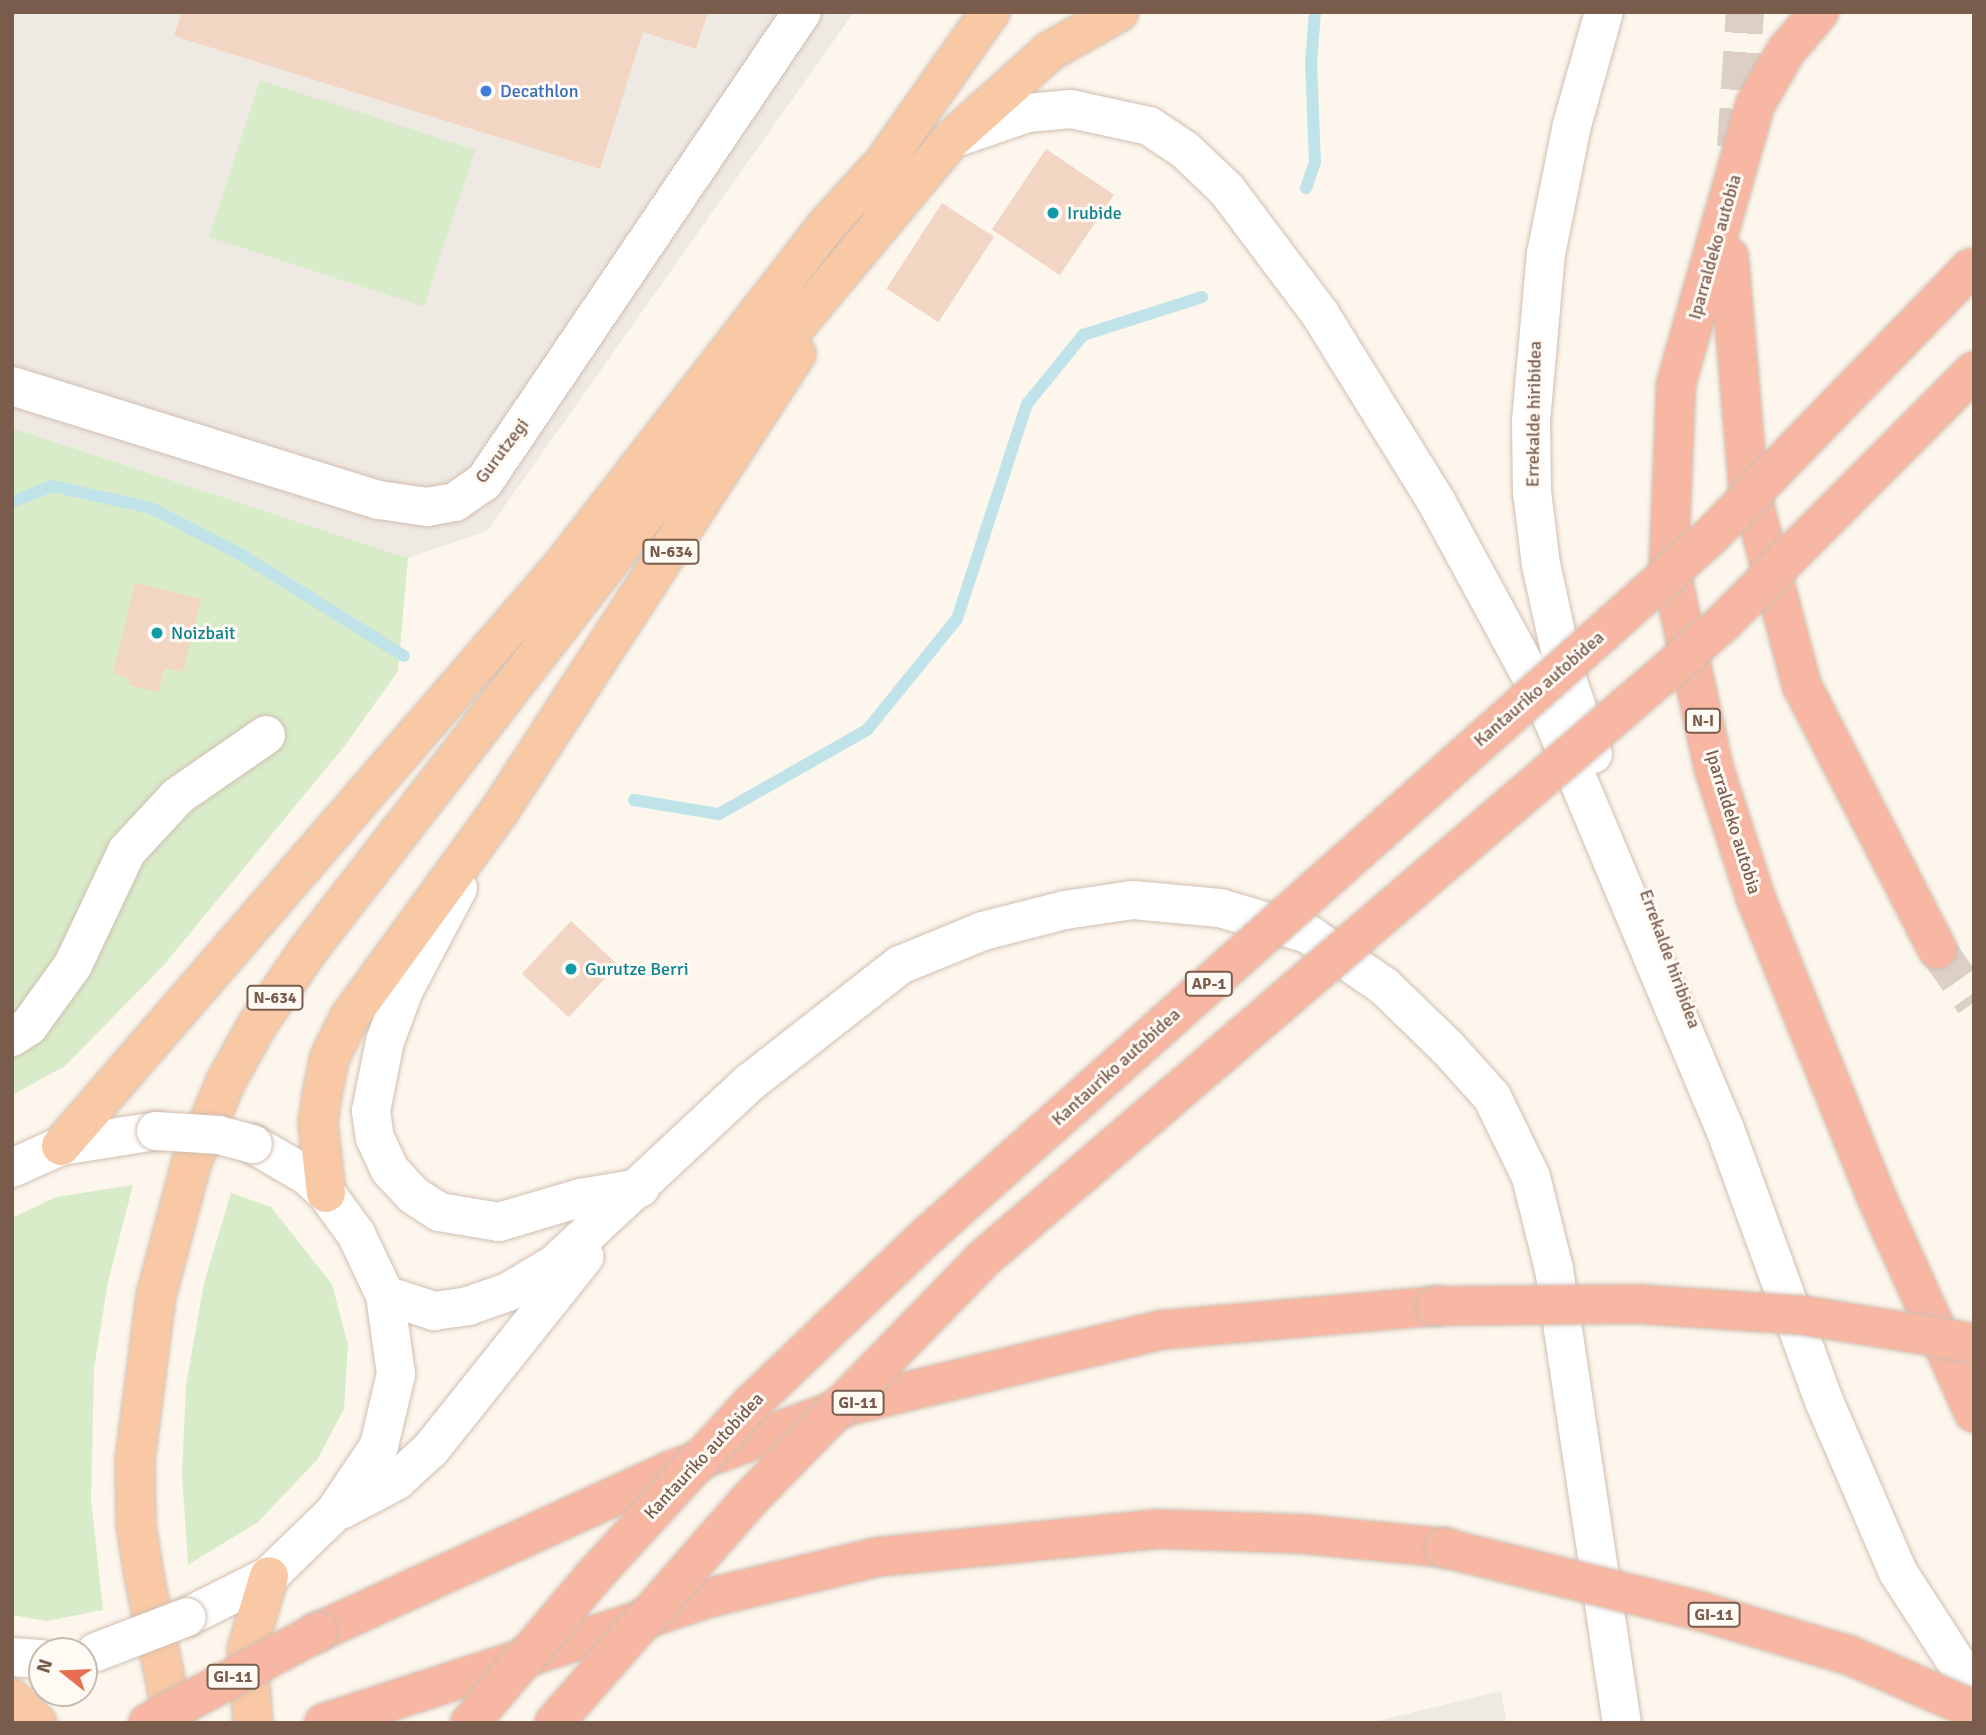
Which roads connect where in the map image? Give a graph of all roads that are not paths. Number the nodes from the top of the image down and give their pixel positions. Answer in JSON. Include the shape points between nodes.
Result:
{"nodes":[{"id":1,"x":802,"y":12,"type":"edge"},
{"id":2,"x":990,"y":12,"type":"edge"},
{"id":3,"x":1119,"y":12,"type":"edge"},
{"id":4,"x":1604,"y":12,"type":"edge"},
{"id":5,"x":1819,"y":12,"type":"edge"},
{"id":6,"x":951,"y":140,"type":"junction"},
{"id":7,"x":876,"y":171,"type":"junction"},
{"id":8,"x":1729,"y":257,"type":"dead end"},
{"id":9,"x":1973,"y":267,"type":"edge"},
{"id":10,"x":830,"y":286,"type":"junction"},
{"id":11,"x":1974,"y":371,"type":"edge"},
{"id":12,"x":12,"y":386,"type":"edge"},
{"id":13,"x":735,"y":399,"type":"junction"},
{"id":14,"x":266,"y":735,"type":"dead end"},
{"id":15,"x":500,"y":810,"type":"junction"},
{"id":16,"x":1937,"y":949,"type":"tunnel mouth"},
{"id":17,"x":12,"y":1037,"type":"edge"},
{"id":18,"x":1725,"y":1129,"type":"junction"},
{"id":19,"x":61,"y":1146,"type":"junction"},
{"id":20,"x":12,"y":1168,"type":"edge"},
{"id":21,"x":640,"y":1188,"type":"junction"},
{"id":22,"x":326,"y":1193,"type":"junction"},
{"id":23,"x":385,"y":1295,"type":"junction"},
{"id":24,"x":1974,"y":1343,"type":"edge"},
{"id":25,"x":1974,"y":1413,"type":"edge"},
{"id":26,"x":334,"y":1513,"type":"junction"},
{"id":27,"x":269,"y":1576,"type":"junction"},
{"id":28,"x":98,"y":1650,"type":"edge"},
{"id":29,"x":1974,"y":1690,"type":"edge"},
{"id":30,"x":12,"y":1699,"type":"edge"},
{"id":31,"x":1974,"y":1710,"type":"edge"},
{"id":32,"x":37,"y":1723,"type":"edge"},
{"id":33,"x":148,"y":1723,"type":"edge"},
{"id":34,"x":174,"y":1723,"type":"edge"},
{"id":35,"x":253,"y":1723,"type":"edge"},
{"id":36,"x":324,"y":1723,"type":"edge"},
{"id":37,"x":470,"y":1723,"type":"edge"},
{"id":38,"x":554,"y":1723,"type":"edge"},
{"id":39,"x":1622,"y":1723,"type":"edge"}],
"edges":[{"from":1,"to":12,"type":"street","name":"Gurutzegi","via":[[484,482],[455,502],[427,507],[379,500]]},
{"from":2,"to":7,"type":"highway","number":"N-634"},
{"from":3,"to":6,"type":"highway","number":"N-634","via":[[1050,51]]},
{"from":4,"to":18,"type":"street","name":"Errekalde hiribidea","via":[[1572,125],[1546,254],[1533,384],[1532,492],[1541,565],[1564,673],[1688,999]]},
{"from":5,"to":25,"type":"highway","name":"Iparraldeko autobia","number":"N-I","via":[[1786,51],[1755,105],[1675,385],[1669,564],[1714,769],[1756,899],[1875,1194]]},
{"from":6,"to":10,"type":"highway","number":"N-634"},
{"from":6,"to":18,"type":"street","via":[[1028,113],[1071,109],[1109,115],[1149,126],[1185,150],[1227,190],[1320,314],[1437,503],[1547,706]]},
{"from":7,"to":13,"type":"highway","number":"N-634"},
{"from":7,"to":19,"type":"highway","number":"N-634","via":[[828,224],[564,564]]},
{"from":8,"to":16,"type":"highway","via":[[1748,482],[1802,686]]},
{"from":9,"to":37,"type":"highway","name":"Kantauriko autobidea","number":"AP-1","bridge":true,"via":[[1711,536],[927,1236],[751,1404],[592,1578]]},
{"from":10,"to":13,"type":"highway","number":"N-634"},
{"from":10,"to":15,"type":"highway","number":"N-634","via":[[769,401]]},
{"from":11,"to":38,"type":"highway","bridge":true,"via":[[1722,624],[983,1259],[749,1500]]},
{"from":13,"to":34,"type":"highway","number":"N-634","via":[[309,949],[257,1025],[226,1081],[191,1164],[156,1296],[135,1460],[136,1525]]},
{"from":14,"to":17,"type":"street","via":[[178,796],[127,851],[73,965],[29,1026]]},
{"from":15,"to":21,"type":"street","via":[[404,990],[376,1078],[371,1111],[374,1138],[390,1170],[413,1195],[439,1212],[467,1220],[499,1222],[580,1198]]},
{"from":15,"to":22,"type":"highway","number":"N-634","via":[[349,1018],[330,1057],[318,1123]]},
{"from":18,"to":29,"type":"street","via":[[1824,1401],[1898,1572]]},
{"from":19,"to":20,"type":"street"},
{"from":19,"to":22,"type":"street","bridge":true,"via":[[156,1131],[219,1135],[253,1144],[306,1175]]},
{"from":21,"to":23,"type":"street","via":[[555,1264],[508,1292],[468,1306],[434,1311]]},
{"from":21,"to":26,"type":"street","via":[[431,1449],[396,1481]]},
{"from":21,"to":39,"type":"street","via":[[749,1083],[900,965],[983,931],[1065,910],[1133,900],[1220,908],[1308,934],[1384,986],[1447,1047],[1492,1097],[1531,1177],[1554,1269]]},
{"from":22,"to":23,"type":"street","via":[[356,1234]]},
{"from":23,"to":26,"type":"street","via":[[396,1374],[389,1413],[379,1446]]},
{"from":24,"to":33,"type":"highway","number":"GI-11","bridge":true,"via":[[1801,1315],[1652,1305],[1436,1306],[1161,1330],[848,1406],[672,1470],[318,1632]]},
{"from":26,"to":27,"type":"street"},
{"from":27,"to":28,"type":"street","bridge":true,"via":[[187,1617]]},
{"from":27,"to":35,"type":"highway","via":[[247,1649]]},
{"from":30,"to":32,"type":"highway"},
{"from":31,"to":36,"type":"highway","number":"GI-11","bridge":true,"via":[[1849,1655],[1700,1611],[1446,1548],[1303,1534],[1158,1529],[877,1557],[712,1597]]}]}
